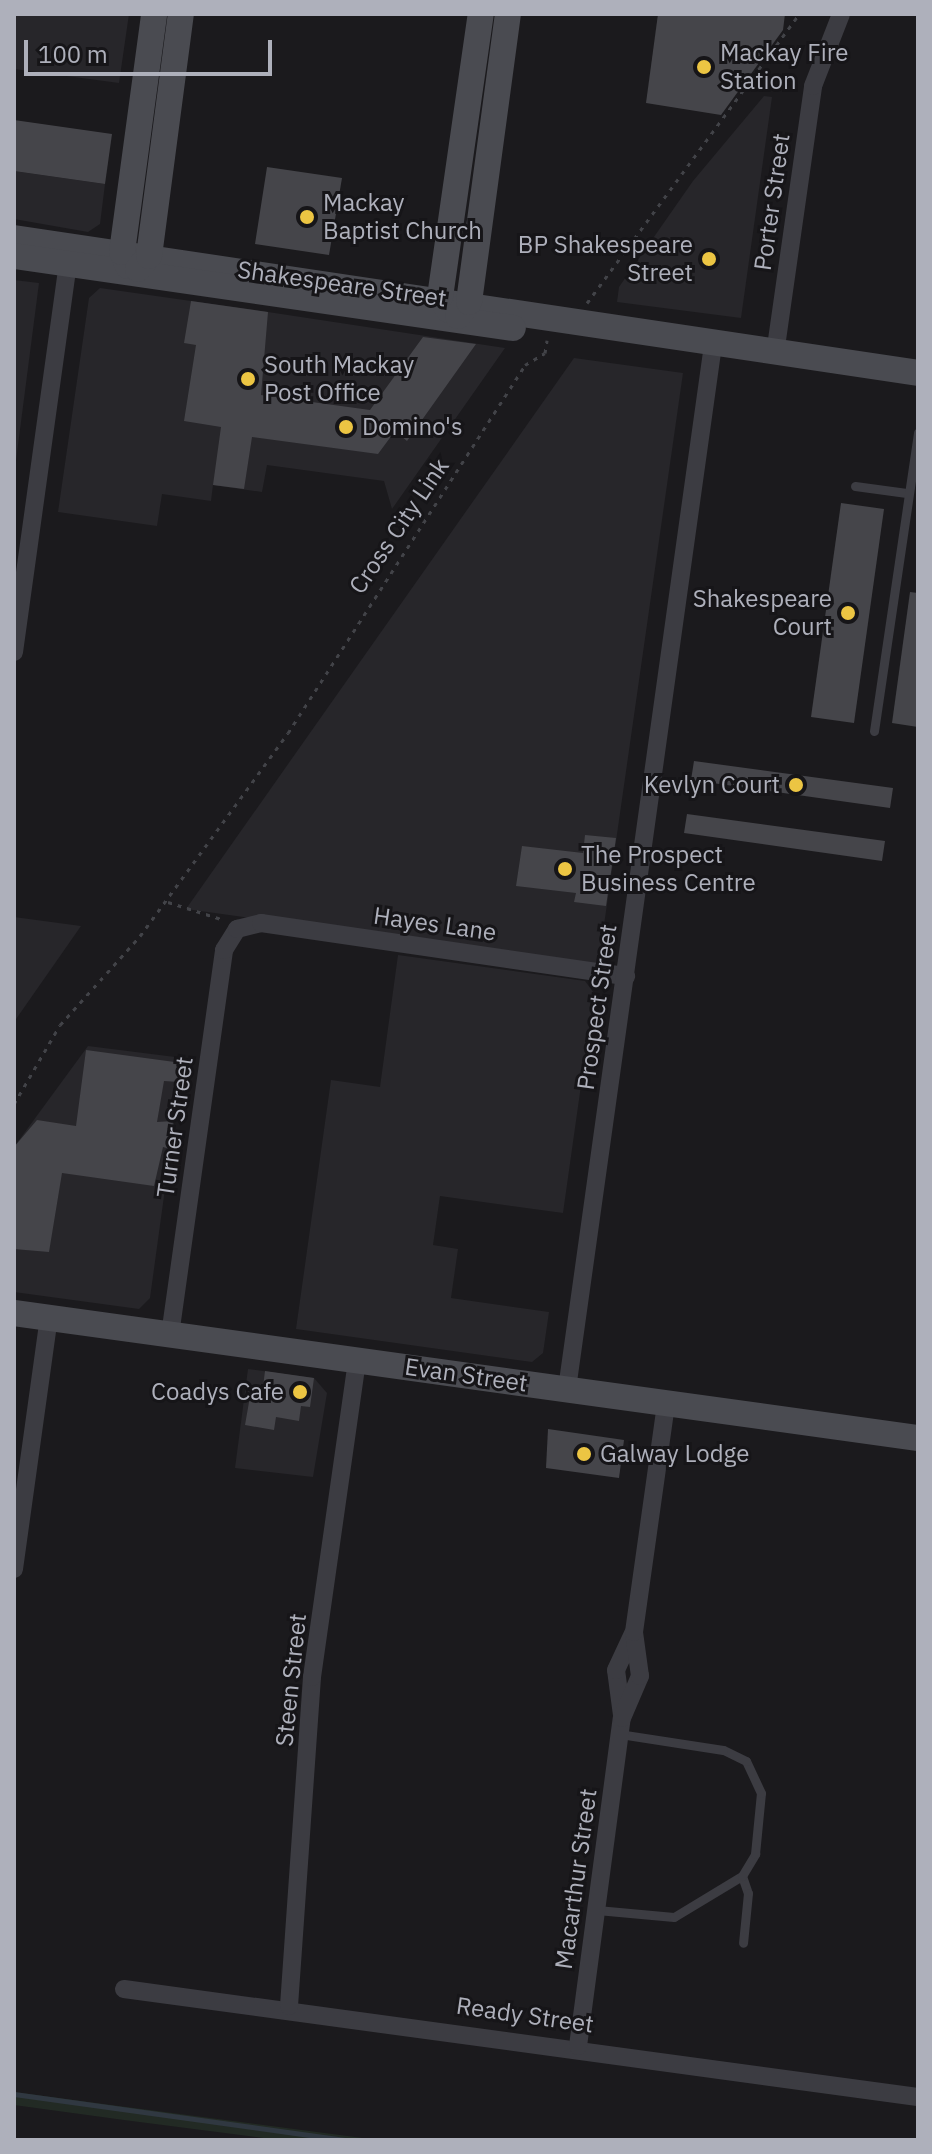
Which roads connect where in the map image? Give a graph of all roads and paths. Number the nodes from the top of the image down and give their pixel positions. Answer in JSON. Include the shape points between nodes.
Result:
{"nodes":[{"id":1,"x":154,"y":14,"type":"edge"},
{"id":2,"x":181,"y":14,"type":"edge"},
{"id":3,"x":481,"y":14,"type":"edge"},
{"id":4,"x":508,"y":14,"type":"edge"},
{"id":5,"x":799,"y":14,"type":"edge"},
{"id":6,"x":841,"y":14,"type":"edge"},
{"id":7,"x":127,"y":215,"type":"junction"},
{"id":8,"x":154,"y":218,"type":"junction"},
{"id":9,"x":14,"y":238,"type":"edge"},
{"id":10,"x":14,"y":256,"type":"edge"},
{"id":11,"x":446,"y":261,"type":"junction"},
{"id":12,"x":134,"y":264,"type":"junction"},
{"id":13,"x":68,"y":265,"type":"junction"},
{"id":14,"x":474,"y":265,"type":"junction"},
{"id":15,"x":440,"y":297,"type":"junction"},
{"id":16,"x":572,"y":302,"type":"dead end"},
{"id":17,"x":462,"y":311,"type":"junction"},
{"id":18,"x":548,"y":333,"type":"junction"},
{"id":19,"x":668,"y":339,"type":"junction"},
{"id":20,"x":713,"y":345,"type":"junction"},
{"id":21,"x":775,"y":354,"type":"junction"},
{"id":22,"x":918,"y":373,"type":"edge"},
{"id":23,"x":918,"y":432,"type":"edge"},
{"id":24,"x":855,"y":486,"type":"dead end"},
{"id":25,"x":907,"y":493,"type":"junction"},
{"id":26,"x":14,"y":652,"type":"edge"},
{"id":27,"x":874,"y":731,"type":"dead end"},
{"id":28,"x":166,"y":901,"type":"junction"},
{"id":29,"x":237,"y":929,"type":"junction"},
{"id":30,"x":626,"y":976,"type":"junction"},
{"id":31,"x":14,"y":1104,"type":"edge"},
{"id":32,"x":14,"y":1313,"type":"edge"},
{"id":33,"x":49,"y":1318,"type":"junction"},
{"id":34,"x":170,"y":1335,"type":"junction"},
{"id":35,"x":357,"y":1361,"type":"junction"},
{"id":36,"x":567,"y":1389,"type":"junction"},
{"id":37,"x":666,"y":1404,"type":"junction"},
{"id":38,"x":918,"y":1438,"type":"edge"},
{"id":39,"x":14,"y":1569,"type":"edge"},
{"id":40,"x":621,"y":1726,"type":"junction"},
{"id":41,"x":742,"y":1876,"type":"junction"},
{"id":42,"x":595,"y":1910,"type":"junction"},
{"id":43,"x":743,"y":1943,"type":"dead end"},
{"id":44,"x":124,"y":1989,"type":"dead end"},
{"id":45,"x":289,"y":2006,"type":"junction"},
{"id":46,"x":578,"y":2046,"type":"junction"},
{"id":47,"x":918,"y":2097,"type":"edge"}],
"edges":[{"from":1,"to":7,"type":"street"},
{"from":2,"to":8,"type":"street"},
{"from":3,"to":11,"type":"street"},
{"from":4,"to":14,"type":"street"},
{"from":5,"to":16,"type":"path","via":[[712,141],[661,195],[605,282],[586,304]]},
{"from":6,"to":21,"type":"street","name":"Porter Street","via":[[815,76]]},
{"from":7,"to":8,"type":"street"},
{"from":7,"to":12,"type":"street"},
{"from":8,"to":12,"type":"street"},
{"from":9,"to":12,"type":"street","name":"Shakespeare Street"},
{"from":10,"to":13,"type":"street","name":"Shakespeare Street"},
{"from":11,"to":14,"type":"street"},
{"from":11,"to":15,"type":"street"},
{"from":12,"to":13,"type":"street","name":"Shakespeare Street"},
{"from":12,"to":15,"type":"street","name":"Shakespeare Street"},
{"from":12,"to":17,"type":"street","name":"Shakespeare Street"},
{"from":13,"to":26,"type":"street"},
{"from":14,"to":17,"type":"street"},
{"from":15,"to":17,"type":"street","name":"Shakespeare Street"},
{"from":17,"to":18,"type":"street","name":"Shakespeare Street"},
{"from":17,"to":19,"type":"street","name":"Shakespeare Street"},
{"from":18,"to":19,"type":"street","name":"Shakespeare Street"},
{"from":18,"to":28,"type":"path","name":"Cross City Link","via":[[545,353],[525,365],[288,733]]},
{"from":19,"to":20,"type":"street","name":"Shakespeare Street"},
{"from":20,"to":21,"type":"street","name":"Shakespeare Street"},
{"from":20,"to":30,"type":"street","name":"Prospect Street"},
{"from":21,"to":22,"type":"street","name":"Shakespeare Street"},
{"from":23,"to":25,"type":"lane"},
{"from":24,"to":25,"type":"lane"},
{"from":25,"to":27,"type":"lane"},
{"from":28,"to":29,"type":"path","via":[[217,914]]},
{"from":28,"to":31,"type":"path","name":"Cross City Link","via":[[60,1025]]},
{"from":29,"to":30,"type":"street","name":"Hayes Lane","via":[[261,923]]},
{"from":29,"to":34,"type":"street","name":"Turner Street","via":[[224,950]]},
{"from":30,"to":36,"type":"street","name":"Prospect Street"},
{"from":32,"to":33,"type":"street","name":"Evan Street"},
{"from":33,"to":34,"type":"street","name":"Evan Street"},
{"from":33,"to":39,"type":"street"},
{"from":34,"to":35,"type":"street","name":"Evan Street"},
{"from":35,"to":36,"type":"street","name":"Evan Street"},
{"from":35,"to":45,"type":"street","name":"Steen Street","via":[[312,1677]]},
{"from":36,"to":37,"type":"street","name":"Evan Street"},
{"from":37,"to":38,"type":"street","name":"Evan Street"},
{"from":37,"to":40,"type":"street","name":"Macarthur Street","via":[[635,1626],[640,1676]]},
{"from":40,"to":41,"type":"lane","via":[[723,1750],[750,1765],[762,1799],[754,1858]]},
{"from":40,"to":42,"type":"street","name":"Macarthur Street"},
{"from":41,"to":42,"type":"lane","via":[[671,1919]]},
{"from":41,"to":43,"type":"lane","via":[[748,1893]]},
{"from":42,"to":46,"type":"street","name":"Macarthur Street"},
{"from":44,"to":45,"type":"street","name":"Ready Street"},
{"from":45,"to":46,"type":"street","name":"Ready Street"},
{"from":46,"to":47,"type":"street","name":"Ready Street"}]}
